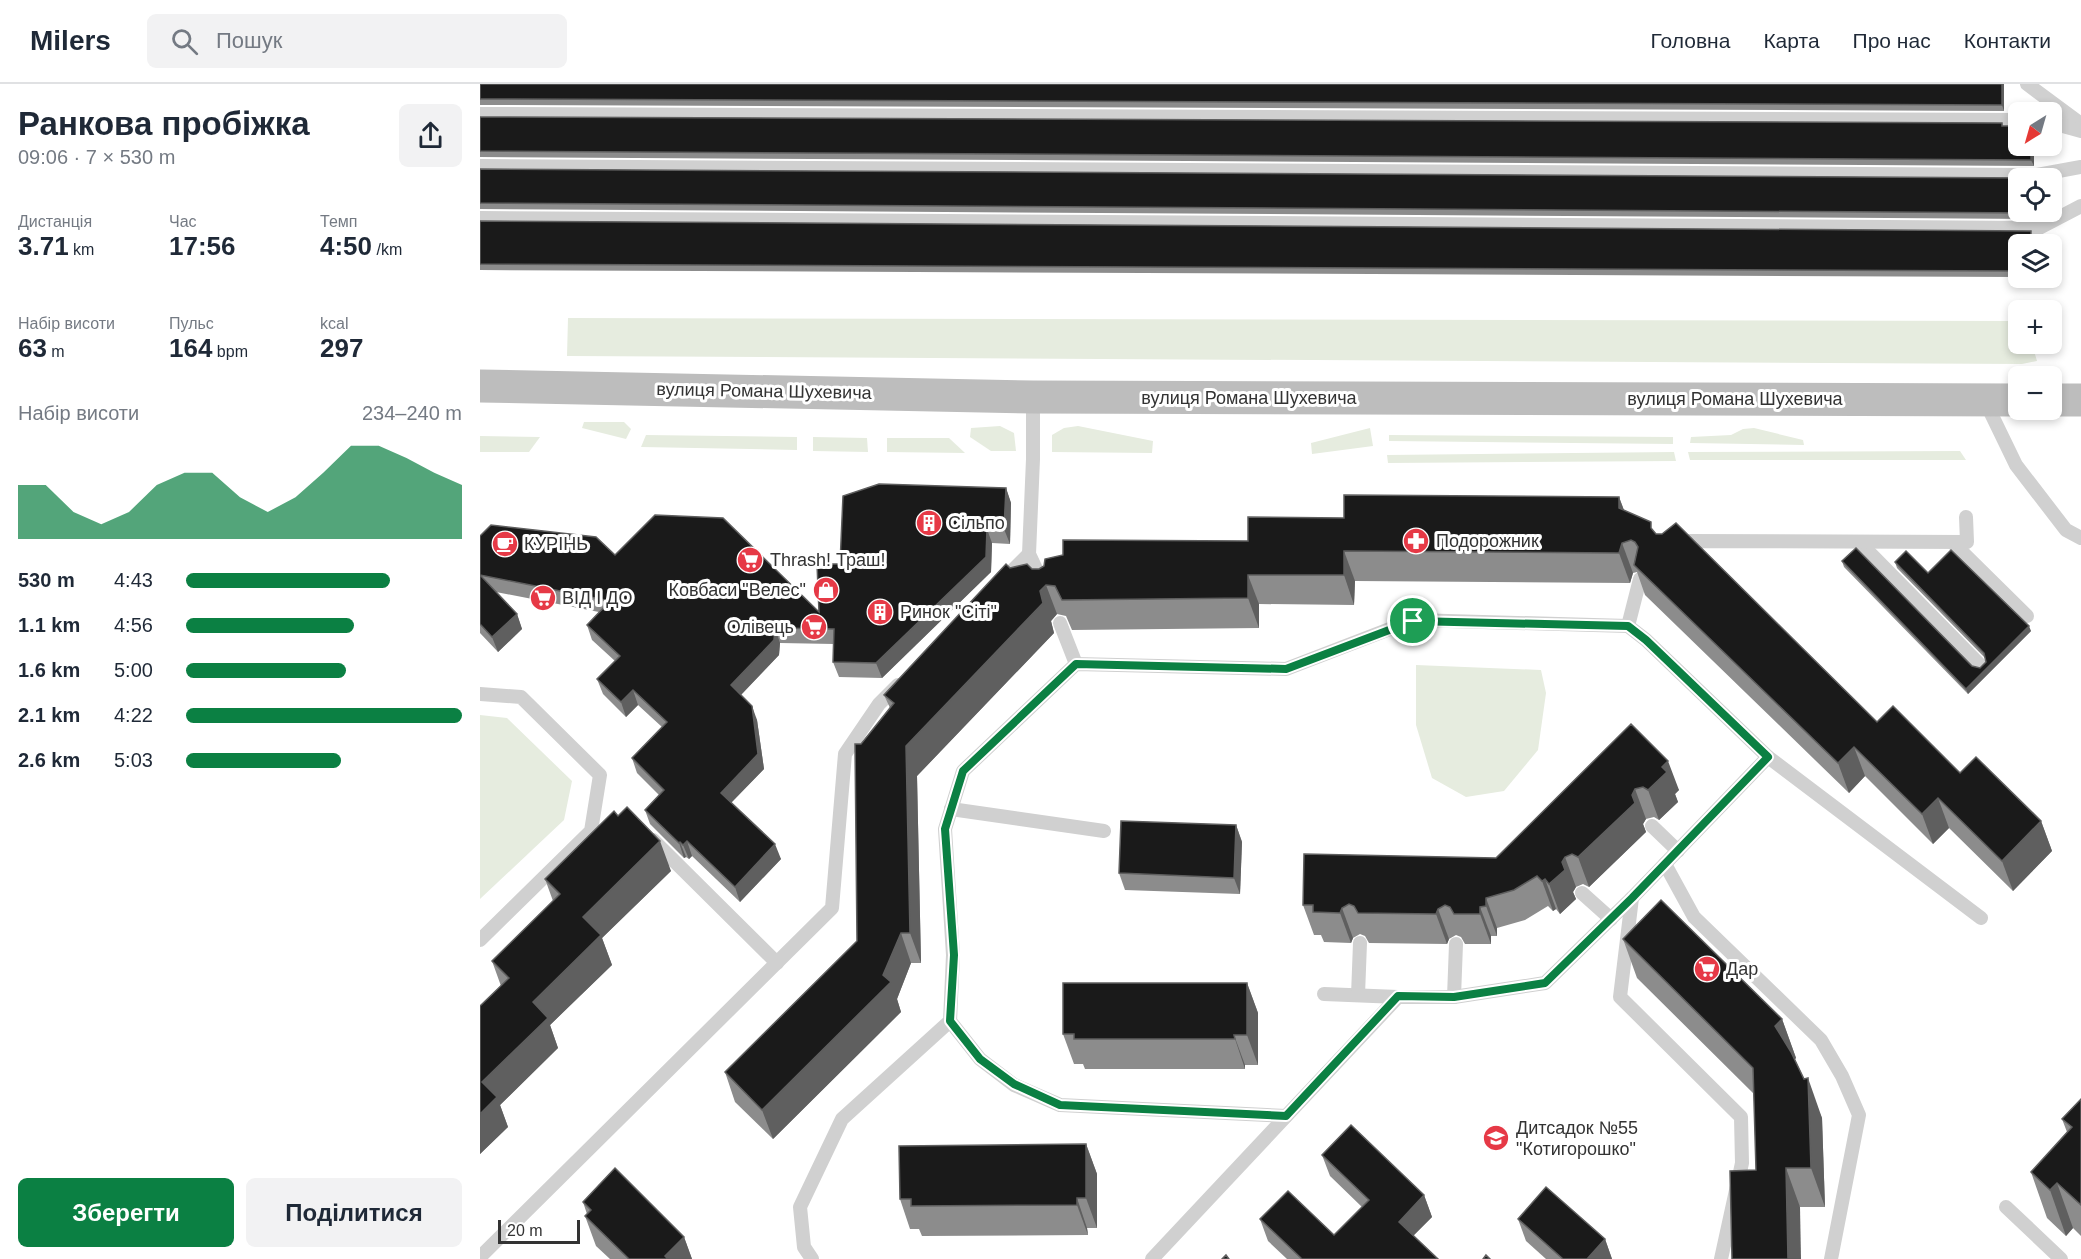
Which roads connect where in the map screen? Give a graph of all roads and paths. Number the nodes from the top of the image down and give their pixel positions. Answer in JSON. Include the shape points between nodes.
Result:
{"nodes":[{"id":1,"x":2027,"y":84,"type":"edge"},
{"id":2,"x":480,"y":114,"type":"edge"},
{"id":3,"x":2008,"y":120,"type":"edge"},
{"id":4,"x":2081,"y":124,"type":"edge"},
{"id":5,"x":2062,"y":125,"type":"edge"},
{"id":6,"x":2081,"y":130,"type":"edge"},
{"id":7,"x":480,"y":166,"type":"edge"},
{"id":8,"x":2081,"y":167,"type":"edge"},
{"id":9,"x":2081,"y":206,"type":"edge"},
{"id":10,"x":480,"y":218,"type":"edge"},
{"id":11,"x":480,"y":386,"type":"edge"},
{"id":12,"x":1033,"y":397,"type":"junction"},
{"id":13,"x":1984,"y":400,"type":"junction"},
{"id":14,"x":2008,"y":400,"type":"edge"},
{"id":15,"x":2062,"y":400,"type":"edge"},
{"id":16,"x":2081,"y":400,"type":"edge"},
{"id":17,"x":1966,"y":517,"type":"dead end"},
{"id":18,"x":2081,"y":538,"type":"edge"},
{"id":19,"x":1859,"y":542,"type":"junction"},
{"id":20,"x":1952,"y":542,"type":"junction"},
{"id":21,"x":1029,"y":554,"type":"junction"},
{"id":22,"x":1670,"y":555,"type":"edge"},
{"id":23,"x":1640,"y":579,"type":"edge"},
{"id":24,"x":996,"y":587,"type":"edge"},
{"id":25,"x":1047,"y":591,"type":"edge"},
{"id":26,"x":2027,"y":616,"type":"dead end"},
{"id":27,"x":1060,"y":623,"type":"edge"},
{"id":28,"x":1628,"y":626,"type":"junction"},
{"id":29,"x":1076,"y":664,"type":"junction"},
{"id":30,"x":1980,"y":665,"type":"edge"},
{"id":31,"x":904,"y":679,"type":"edge"},
{"id":32,"x":480,"y":694,"type":"edge"},
{"id":33,"x":1768,"y":757,"type":"junction"},
{"id":34,"x":951,"y":809,"type":"junction"},
{"id":35,"x":1652,"y":826,"type":"dead end"},
{"id":36,"x":641,"y":828,"type":"edge"},
{"id":37,"x":1104,"y":831,"type":"dead end"},
{"id":38,"x":1678,"y":851,"type":"junction"},
{"id":39,"x":1665,"y":864,"type":"junction"},
{"id":40,"x":1582,"y":893,"type":"dead end"},
{"id":41,"x":1632,"y":898,"type":"junction"},
{"id":42,"x":1982,"y":918,"type":"dead end"},
{"id":43,"x":1611,"y":919,"type":"junction"},
{"id":44,"x":480,"y":940,"type":"edge"},
{"id":45,"x":1360,"y":943,"type":"edge"},
{"id":46,"x":1456,"y":944,"type":"edge"},
{"id":47,"x":777,"y":963,"type":"junction"},
{"id":48,"x":1324,"y":994,"type":"dead end"},
{"id":49,"x":1358,"y":995,"type":"junction"},
{"id":50,"x":1398,"y":996,"type":"junction"},
{"id":51,"x":1454,"y":997,"type":"junction"},
{"id":52,"x":950,"y":1021,"type":"junction"},
{"id":53,"x":1286,"y":1116,"type":"junction"},
{"id":54,"x":2006,"y":1208,"type":"dead end"},
{"id":55,"x":480,"y":1257,"type":"edge"},
{"id":56,"x":812,"y":1259,"type":"edge"},
{"id":57,"x":1152,"y":1259,"type":"edge"},
{"id":58,"x":1721,"y":1259,"type":"edge"},
{"id":59,"x":1831,"y":1259,"type":"edge"},
{"id":60,"x":2061,"y":1259,"type":"edge"}],
"edges":[{"from":1,"to":4,"type":"lane"},
{"from":2,"to":3,"type":"lane"},
{"from":5,"to":6,"type":"lane"},
{"from":7,"to":8,"type":"lane","via":[[2037,175]]},
{"from":9,"to":10,"type":"lane","via":[[2039,228]]},
{"from":11,"to":12,"type":"main road","name":"вулиця Романа Шухевича"},
{"from":12,"to":13,"type":"main road","name":"вулиця Романа Шухевича"},
{"from":12,"to":21,"type":"lane"},
{"from":13,"to":14,"type":"main road","name":"вулиця Романа Шухевича"},
{"from":13,"to":18,"type":"lane","via":[[2016,465],[2066,530]]},
{"from":15,"to":16,"type":"main road"},
{"from":17,"to":20,"type":"lane","via":[[1967,542]]},
{"from":19,"to":20,"type":"lane"},
{"from":19,"to":22,"type":"lane","via":[[1684,541]]},
{"from":19,"to":30,"type":"lane"},
{"from":20,"to":26,"type":"lane"},
{"from":21,"to":24,"type":"lane"},
{"from":21,"to":25,"type":"lane"},
{"from":23,"to":28,"type":"lane"},
{"from":27,"to":29,"type":"lane"},
{"from":28,"to":29,"type":"lane","via":[[1413,621],[1286,669]]},
{"from":28,"to":33,"type":"lane"},
{"from":29,"to":34,"type":"lane","via":[[963,771]]},
{"from":31,"to":47,"type":"lane","via":[[879,704],[845,754],[832,908]]},
{"from":32,"to":44,"type":"lane","via":[[521,697],[600,775],[591,831]]},
{"from":33,"to":38,"type":"lane"},
{"from":33,"to":42,"type":"lane"},
{"from":34,"to":37,"type":"lane"},
{"from":34,"to":52,"type":"lane","via":[[945,829],[954,955]]},
{"from":35,"to":38,"type":"lane"},
{"from":36,"to":47,"type":"lane"},
{"from":38,"to":39,"type":"lane"},
{"from":39,"to":41,"type":"lane"},
{"from":39,"to":59,"type":"lane","via":[[1694,917],[1821,1040],[1859,1114]]},
{"from":40,"to":43,"type":"lane"},
{"from":41,"to":43,"type":"lane"},
{"from":41,"to":58,"type":"lane","via":[[1620,997],[1741,1118],[1742,1163]]},
{"from":43,"to":51,"type":"lane","via":[[1545,983]]},
{"from":45,"to":49,"type":"lane"},
{"from":46,"to":51,"type":"lane"},
{"from":47,"to":55,"type":"lane"},
{"from":48,"to":49,"type":"lane"},
{"from":49,"to":50,"type":"lane"},
{"from":50,"to":51,"type":"lane"},
{"from":50,"to":53,"type":"lane"},
{"from":52,"to":53,"type":"lane","via":[[980,1059],[997,1072],[1060,1105]]},
{"from":52,"to":56,"type":"lane","via":[[842,1119],[800,1207],[804,1247]]},
{"from":53,"to":57,"type":"lane"},
{"from":54,"to":60,"type":"lane"}]}
